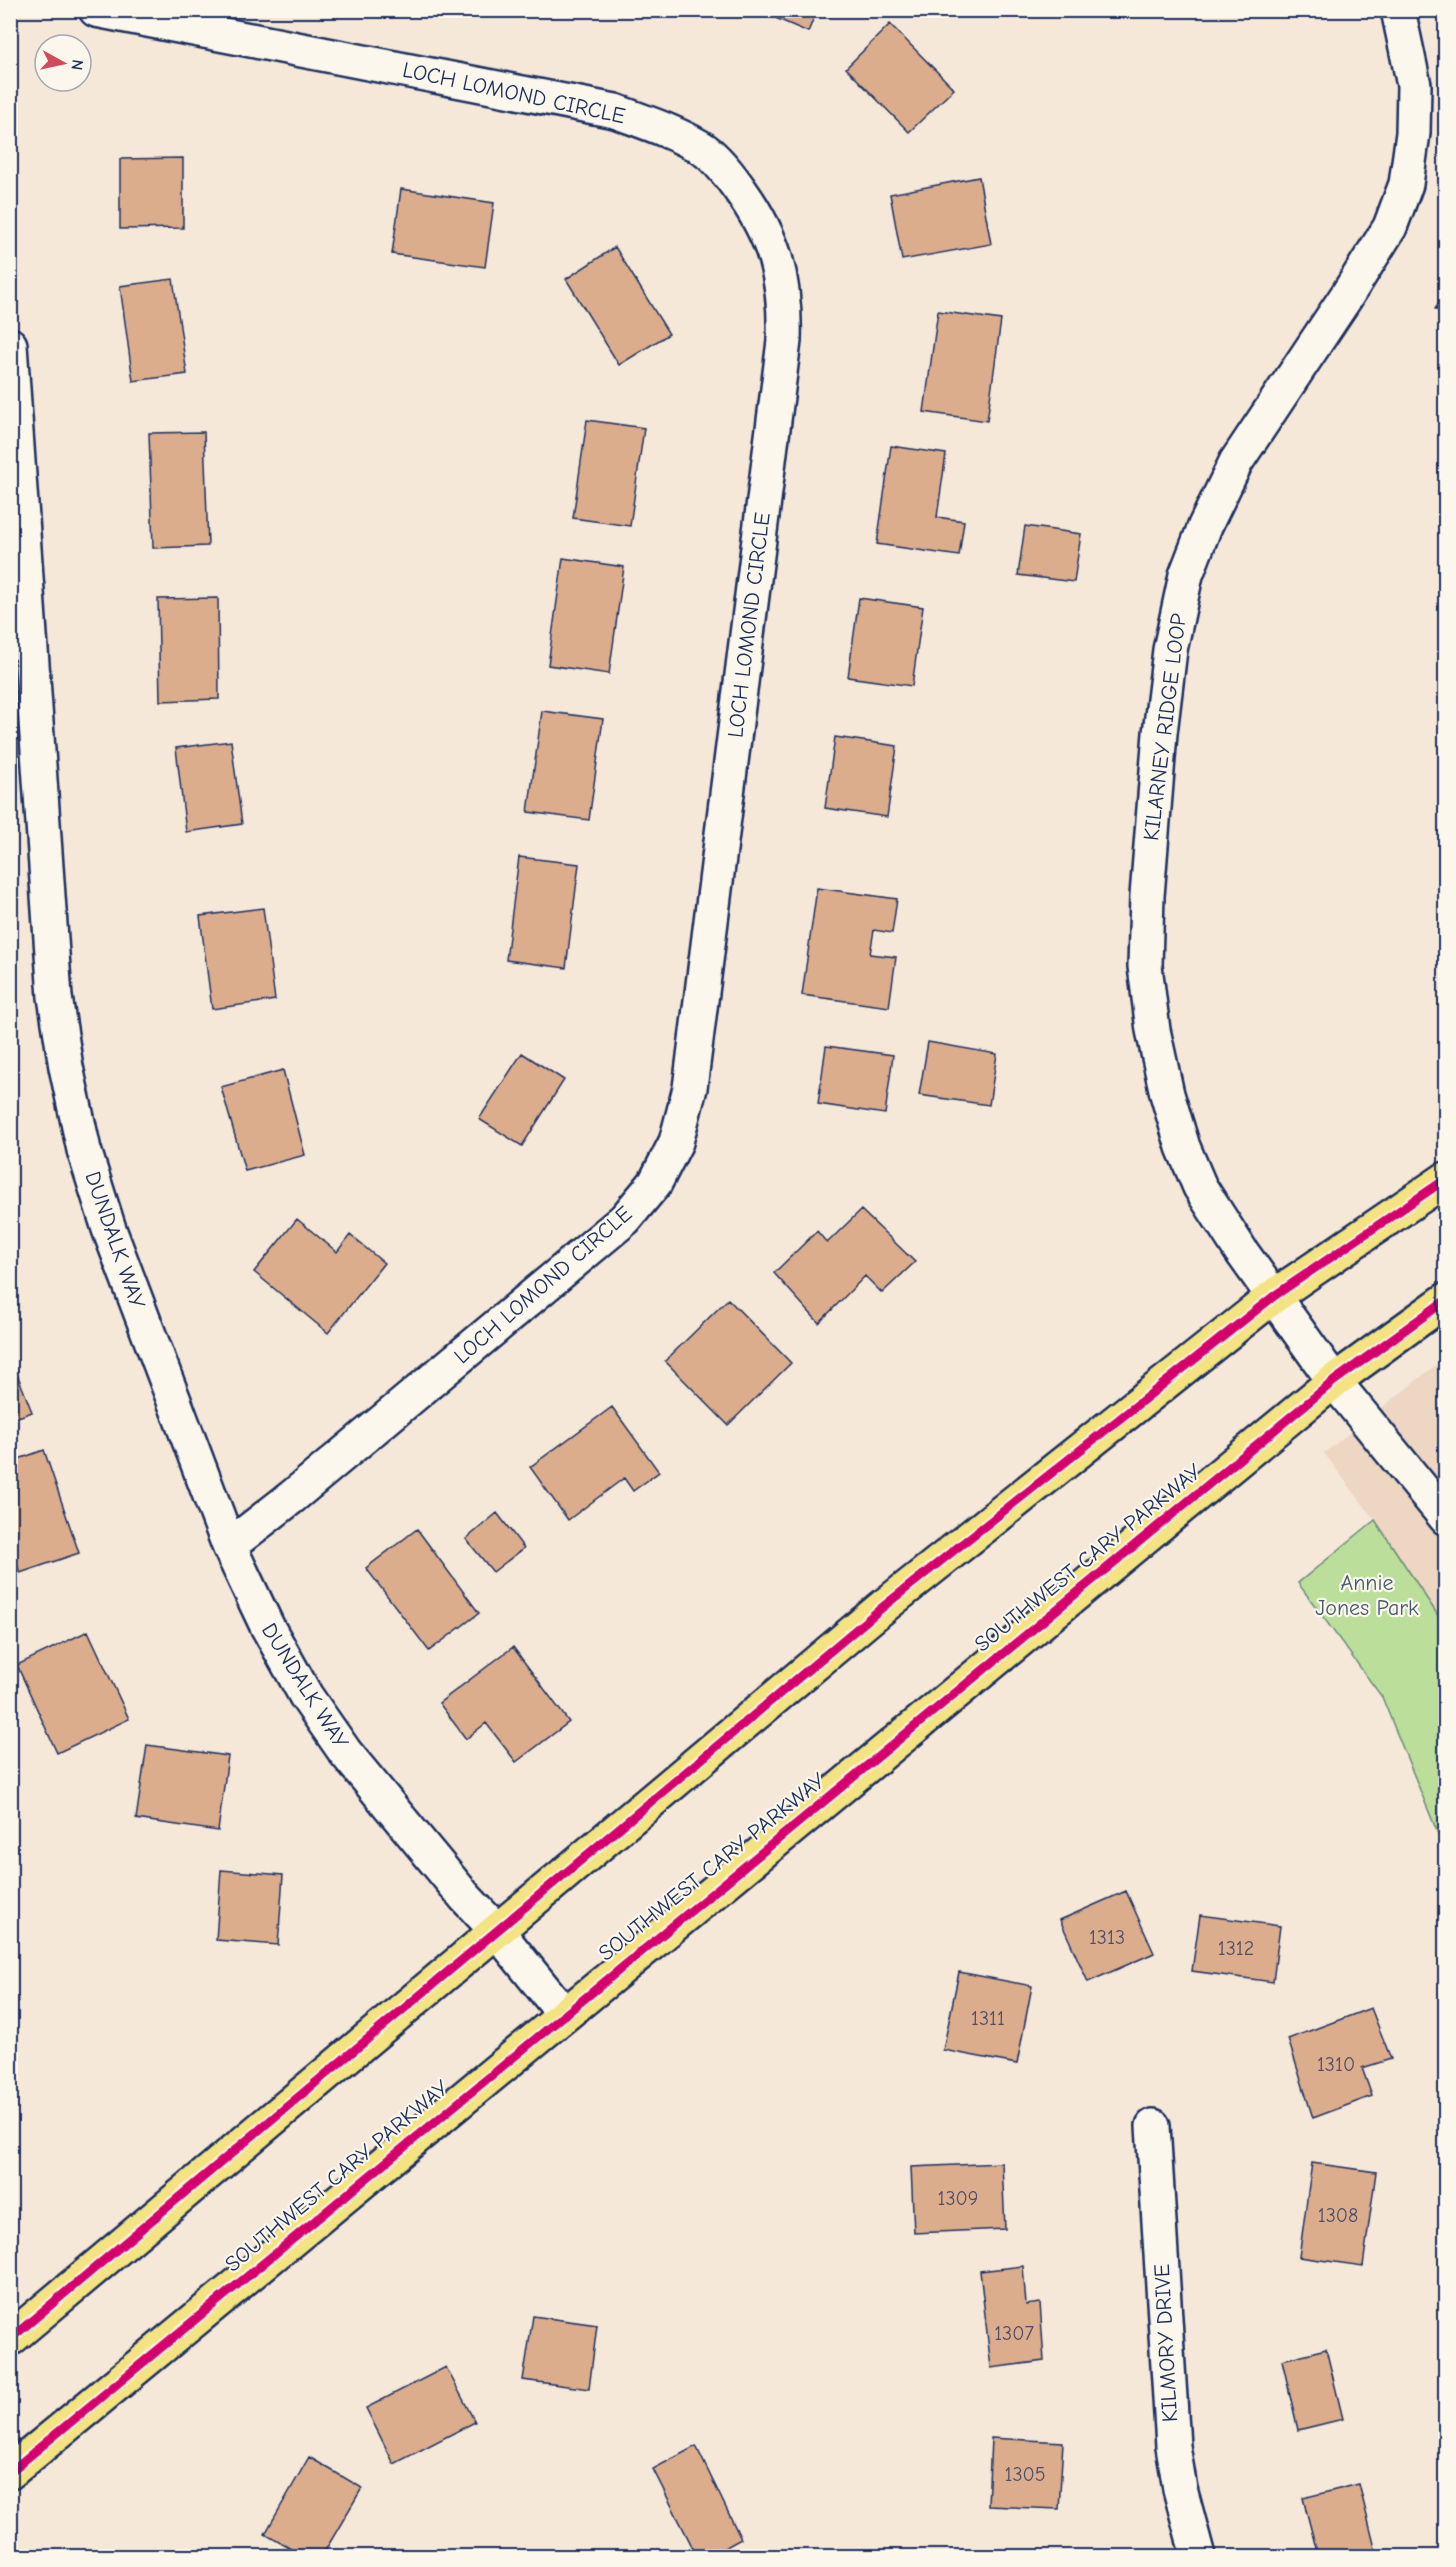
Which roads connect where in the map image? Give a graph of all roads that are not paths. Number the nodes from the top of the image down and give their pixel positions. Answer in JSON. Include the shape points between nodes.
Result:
{"nodes":[{"id":1,"x":96,"y":10,"type":"edge"},
{"id":2,"x":1398,"y":10,"type":"edge"},
{"id":3,"x":10,"y":345,"type":"edge"},
{"id":4,"x":19,"y":602,"type":"edge"},
{"id":5,"x":1446,"y":1179,"type":"edge"},
{"id":6,"x":1274,"y":1296,"type":"junction"},
{"id":7,"x":1446,"y":1300,"type":"edge"},
{"id":8,"x":1334,"y":1381,"type":"junction"},
{"id":9,"x":1446,"y":1518,"type":"edge"},
{"id":10,"x":229,"y":1546,"type":"junction"},
{"id":11,"x":497,"y":1931,"type":"junction"},
{"id":12,"x":564,"y":2014,"type":"junction"},
{"id":13,"x":1153,"y":2126,"type":"dead end"},
{"id":14,"x":10,"y":2339,"type":"edge"},
{"id":15,"x":10,"y":2472,"type":"edge"},
{"id":16,"x":1198,"y":2556,"type":"edge"}],
"edges":[{"from":1,"to":10,"type":"street","name":"LOCH LOMOND CIRCLE","via":[[615,111],[666,130],[702,148],[730,176],[756,212],[776,257],[785,305],[784,341],[690,1088],[676,1142],[655,1183],[626,1219]]},
{"from":2,"to":6,"type":"street","name":"KILARNEY RIDGE LOOP","via":[[1414,85],[1406,184],[1390,227],[1236,462],[1205,526],[1176,613],[1160,733],[1145,966],[1153,1030],[1170,1105],[1200,1187]]},
{"from":3,"to":4,"type":"street","name":"DUNDALK WAY"},
{"from":4,"to":10,"type":"street","name":"DUNDALK WAY","via":[[55,997],[84,1150],[109,1229]]},
{"from":5,"to":6,"type":"main road"},
{"from":6,"to":8,"type":"street","name":"KILARNEY RIDGE LOOP"},
{"from":6,"to":11,"type":"main road","via":[[884,1606]]},
{"from":7,"to":8,"type":"main road","name":"SOUTHWEST CARY PARKWAY"},
{"from":8,"to":9,"type":"street","name":"KILARNEY RIDGE LOOP"},
{"from":8,"to":12,"type":"main road","name":"SOUTHWEST CARY PARKWAY"},
{"from":10,"to":11,"type":"street","name":"DUNDALK WAY","via":[[267,1626],[319,1715],[360,1770]]},
{"from":11,"to":12,"type":"street","name":"DUNDALK WAY"},
{"from":11,"to":14,"type":"main road"},
{"from":12,"to":15,"type":"main road","name":"SOUTHWEST CARY PARKWAY"},
{"from":13,"to":16,"type":"street","name":"KILMORY DRIVE","via":[[1173,2446]]}]}
